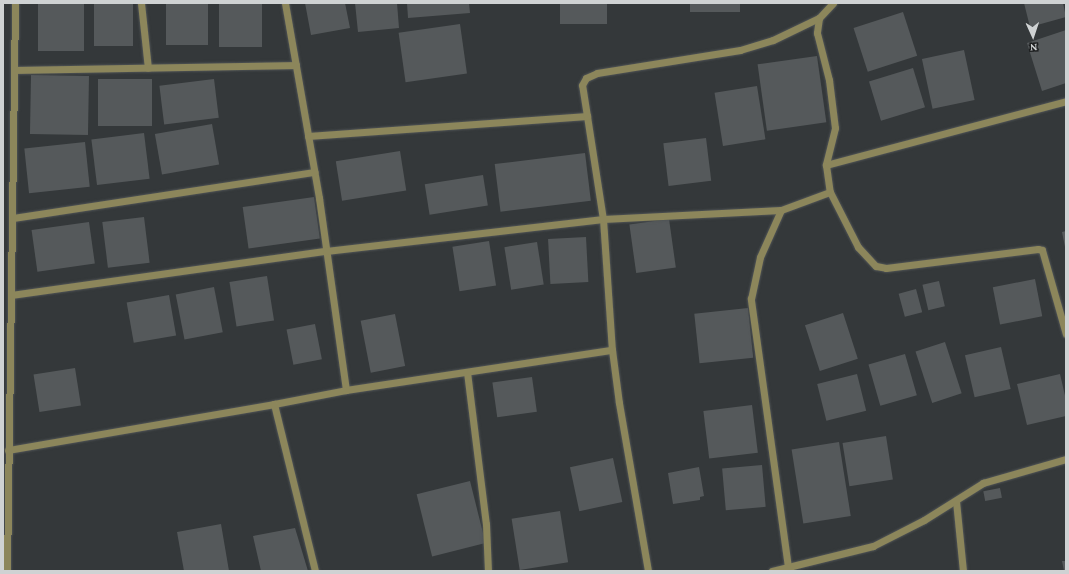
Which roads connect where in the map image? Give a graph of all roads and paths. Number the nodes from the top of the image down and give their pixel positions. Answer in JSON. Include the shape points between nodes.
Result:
{"nodes":[{"id":1,"x":15,"y":3,"type":"edge"},
{"id":2,"x":141,"y":3,"type":"edge"},
{"id":3,"x":286,"y":3,"type":"edge"},
{"id":4,"x":833,"y":3,"type":"edge"},
{"id":5,"x":819,"y":18,"type":"junction"},
{"id":6,"x":296,"y":65,"type":"junction"},
{"id":7,"x":148,"y":68,"type":"junction"},
{"id":8,"x":16,"y":70,"type":"junction"},
{"id":9,"x":1066,"y":101,"type":"edge"},
{"id":10,"x":587,"y":116,"type":"junction"},
{"id":11,"x":308,"y":136,"type":"junction"},
{"id":12,"x":826,"y":165,"type":"junction"},
{"id":13,"x":314,"y":172,"type":"junction"},
{"id":14,"x":830,"y":192,"type":"junction"},
{"id":15,"x":781,"y":210,"type":"junction"},
{"id":16,"x":13,"y":218,"type":"junction"},
{"id":17,"x":603,"y":219,"type":"junction"},
{"id":18,"x":326,"y":251,"type":"junction"},
{"id":19,"x":11,"y":295,"type":"junction"},
{"id":20,"x":1066,"y":334,"type":"edge"},
{"id":21,"x":612,"y":350,"type":"junction"},
{"id":22,"x":467,"y":372,"type":"junction"},
{"id":23,"x":346,"y":390,"type":"junction"},
{"id":24,"x":274,"y":404,"type":"junction"},
{"id":25,"x":8,"y":450,"type":"junction"},
{"id":26,"x":1066,"y":459,"type":"edge"},
{"id":27,"x":956,"y":501,"type":"junction"},
{"id":28,"x":788,"y":567,"type":"junction"},
{"id":29,"x":7,"y":571,"type":"edge"},
{"id":30,"x":315,"y":571,"type":"edge"},
{"id":31,"x":488,"y":571,"type":"edge"},
{"id":32,"x":648,"y":571,"type":"edge"},
{"id":33,"x":772,"y":571,"type":"edge"},
{"id":34,"x":963,"y":571,"type":"edge"}],
"edges":[{"from":1,"to":8,"type":"street"},
{"from":2,"to":7,"type":"street"},
{"from":3,"to":6,"type":"street"},
{"from":4,"to":5,"type":"street"},
{"from":5,"to":10,"type":"street","via":[[773,40],[740,50],[597,73],[586,78],[582,85]]},
{"from":5,"to":12,"type":"street","via":[[817,33],[828,80],[835,128]]},
{"from":6,"to":7,"type":"street"},
{"from":6,"to":11,"type":"street"},
{"from":7,"to":8,"type":"street"},
{"from":8,"to":16,"type":"street"},
{"from":9,"to":12,"type":"street"},
{"from":10,"to":11,"type":"street"},
{"from":10,"to":17,"type":"street"},
{"from":11,"to":13,"type":"street"},
{"from":12,"to":14,"type":"street"},
{"from":13,"to":16,"type":"street"},
{"from":13,"to":18,"type":"street"},
{"from":14,"to":15,"type":"street"},
{"from":14,"to":20,"type":"street","via":[[858,247],[876,266],[886,268],[1031,249],[1042,250]]},
{"from":15,"to":17,"type":"street"},
{"from":15,"to":28,"type":"street","via":[[760,257],[751,299]]},
{"from":16,"to":19,"type":"street"},
{"from":17,"to":18,"type":"street"},
{"from":17,"to":21,"type":"street"},
{"from":18,"to":19,"type":"street"},
{"from":18,"to":23,"type":"street"},
{"from":19,"to":25,"type":"street"},
{"from":21,"to":22,"type":"street"},
{"from":21,"to":32,"type":"street"},
{"from":22,"to":23,"type":"street"},
{"from":22,"to":31,"type":"street","via":[[486,524]]},
{"from":23,"to":24,"type":"street"},
{"from":24,"to":25,"type":"street"},
{"from":24,"to":30,"type":"street"},
{"from":25,"to":29,"type":"street"},
{"from":26,"to":27,"type":"street","via":[[983,484]]},
{"from":27,"to":28,"type":"street","via":[[873,546]]},
{"from":27,"to":34,"type":"street"},
{"from":28,"to":33,"type":"street"}]}
